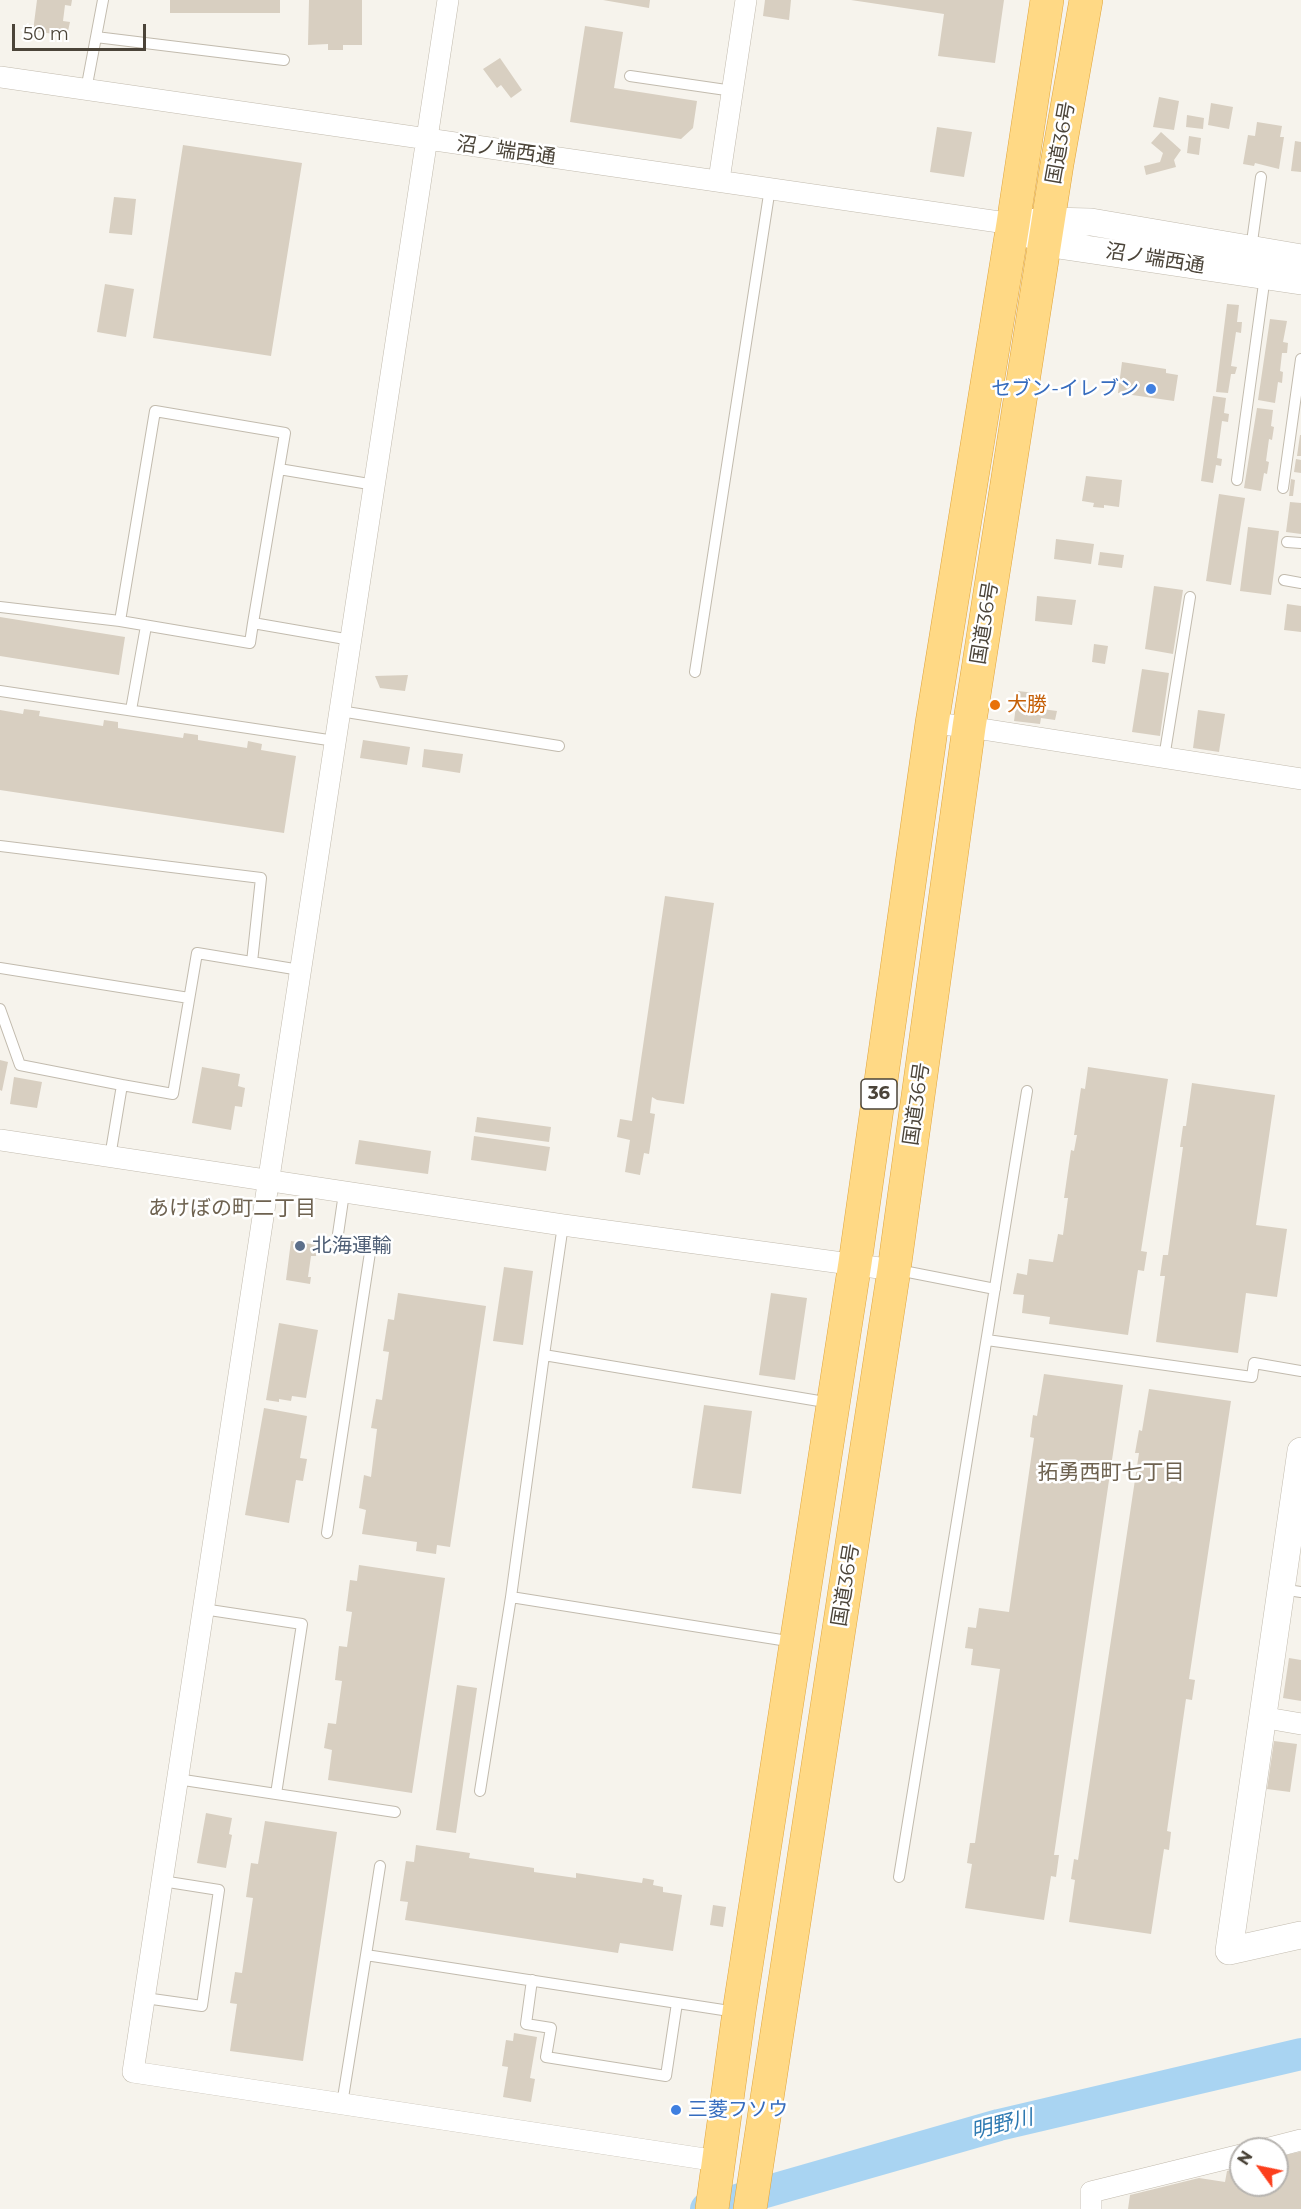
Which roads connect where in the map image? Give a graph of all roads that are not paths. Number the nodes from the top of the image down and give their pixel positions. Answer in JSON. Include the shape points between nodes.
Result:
{"nodes":[{"id":1,"x":103,"y":0,"type":"edge"},
{"id":2,"x":448,"y":0,"type":"edge"},
{"id":3,"x":746,"y":0,"type":"edge"},
{"id":4,"x":1047,"y":0,"type":"edge"},
{"id":5,"x":1086,"y":0,"type":"edge"},
{"id":6,"x":96,"y":37,"type":"junction"},
{"id":7,"x":284,"y":60,"type":"dead end"},
{"id":8,"x":630,"y":76,"type":"dead end"},
{"id":9,"x":0,"y":77,"type":"edge"},
{"id":10,"x":86,"y":90,"type":"junction"},
{"id":11,"x":733,"y":92,"type":"junction"},
{"id":12,"x":428,"y":140,"type":"junction"},
{"id":13,"x":1261,"y":177,"type":"dead end"},
{"id":14,"x":719,"y":180,"type":"junction"},
{"id":15,"x":770,"y":188,"type":"junction"},
{"id":16,"x":1013,"y":224,"type":"junction"},
{"id":17,"x":1047,"y":232,"type":"junction"},
{"id":18,"x":1251,"y":249,"type":"junction"},
{"id":19,"x":1301,"y":256,"type":"edge"},
{"id":20,"x":1265,"y":276,"type":"junction"},
{"id":21,"x":1301,"y":281,"type":"edge"},
{"id":22,"x":1301,"y":359,"type":"edge"},
{"id":23,"x":279,"y":469,"type":"junction"},
{"id":24,"x":1237,"y":480,"type":"dead end"},
{"id":25,"x":375,"y":485,"type":"junction"},
{"id":26,"x":1283,"y":488,"type":"dead end"},
{"id":27,"x":1287,"y":542,"type":"dead end"},
{"id":28,"x":1301,"y":543,"type":"edge"},
{"id":29,"x":1284,"y":580,"type":"dead end"},
{"id":30,"x":1301,"y":583,"type":"edge"},
{"id":31,"x":1190,"y":597,"type":"dead end"},
{"id":32,"x":0,"y":607,"type":"edge"},
{"id":33,"x":120,"y":621,"type":"junction"},
{"id":34,"x":253,"y":623,"type":"junction"},
{"id":35,"x":146,"y":626,"type":"junction"},
{"id":36,"x":351,"y":640,"type":"junction"},
{"id":37,"x":695,"y":672,"type":"dead end"},
{"id":38,"x":0,"y":690,"type":"edge"},
{"id":39,"x":131,"y":710,"type":"junction"},
{"id":40,"x":340,"y":711,"type":"junction"},
{"id":41,"x":932,"y":723,"type":"junction"},
{"id":42,"x":969,"y":727,"type":"junction"},
{"id":43,"x":335,"y":741,"type":"junction"},
{"id":44,"x":559,"y":746,"type":"dead end"},
{"id":45,"x":1164,"y":758,"type":"junction"},
{"id":46,"x":1301,"y":779,"type":"edge"},
{"id":47,"x":0,"y":846,"type":"edge"},
{"id":48,"x":252,"y":962,"type":"junction"},
{"id":49,"x":0,"y":968,"type":"edge"},
{"id":50,"x":300,"y":970,"type":"junction"},
{"id":51,"x":189,"y":998,"type":"junction"},
{"id":52,"x":0,"y":1008,"type":"edge"},
{"id":53,"x":122,"y":1085,"type":"junction"},
{"id":54,"x":1027,"y":1091,"type":"dead end"},
{"id":55,"x":0,"y":1140,"type":"edge"},
{"id":56,"x":110,"y":1157,"type":"junction"},
{"id":57,"x":267,"y":1181,"type":"junction"},
{"id":58,"x":344,"y":1193,"type":"junction"},
{"id":59,"x":563,"y":1226,"type":"junction"},
{"id":60,"x":855,"y":1263,"type":"junction"},
{"id":61,"x":894,"y":1270,"type":"junction"},
{"id":62,"x":995,"y":1288,"type":"junction"},
{"id":63,"x":987,"y":1340,"type":"junction"},
{"id":64,"x":544,"y":1355,"type":"junction"},
{"id":65,"x":1301,"y":1371,"type":"edge"},
{"id":66,"x":834,"y":1403,"type":"junction"},
{"id":67,"x":1301,"y":1450,"type":"edge"},
{"id":68,"x":327,"y":1533,"type":"dead end"},
{"id":69,"x":1291,"y":1590,"type":"edge"},
{"id":70,"x":511,"y":1597,"type":"junction"},
{"id":71,"x":203,"y":1609,"type":"junction"},
{"id":72,"x":796,"y":1642,"type":"junction"},
{"id":73,"x":1261,"y":1717,"type":"junction"},
{"id":74,"x":1301,"y":1724,"type":"edge"},
{"id":75,"x":177,"y":1779,"type":"junction"},
{"id":76,"x":480,"y":1791,"type":"dead end"},
{"id":77,"x":276,"y":1794,"type":"junction"},
{"id":78,"x":395,"y":1812,"type":"dead end"},
{"id":79,"x":380,"y":1866,"type":"dead end"},
{"id":80,"x":899,"y":1877,"type":"dead end"},
{"id":81,"x":162,"y":1881,"type":"junction"},
{"id":82,"x":1301,"y":1935,"type":"edge"},
{"id":83,"x":366,"y":1955,"type":"junction"},
{"id":84,"x":532,"y":1980,"type":"junction"},
{"id":85,"x":145,"y":1998,"type":"junction"},
{"id":86,"x":677,"y":2002,"type":"junction"},
{"id":87,"x":739,"y":2012,"type":"junction"},
{"id":88,"x":342,"y":2104,"type":"junction"},
{"id":89,"x":1229,"y":2158,"type":"edge"},
{"id":90,"x":715,"y":2186,"type":"edge"},
{"id":91,"x":753,"y":2194,"type":"edge"},
{"id":92,"x":1091,"y":2209,"type":"edge"}],
"edges":[{"from":1,"to":6,"type":"lane"},
{"from":2,"to":12,"type":"street"},
{"from":3,"to":11,"type":"street"},
{"from":4,"to":16,"type":"highway","name":"国道36号","number":"36"},
{"from":5,"to":17,"type":"highway","name":"国道36号","number":"36"},
{"from":6,"to":7,"type":"lane"},
{"from":6,"to":10,"type":"lane"},
{"from":8,"to":11,"type":"lane"},
{"from":9,"to":10,"type":"street","name":"沼ノ端西通"},
{"from":10,"to":12,"type":"street","name":"沼ノ端西通"},
{"from":11,"to":14,"type":"street"},
{"from":12,"to":14,"type":"street","name":"沼ノ端西通"},
{"from":12,"to":25,"type":"street"},
{"from":13,"to":18,"type":"lane"},
{"from":14,"to":15,"type":"street","name":"沼ノ端西通"},
{"from":15,"to":16,"type":"street","name":"沼ノ端西通"},
{"from":15,"to":37,"type":"lane"},
{"from":16,"to":17,"type":"street","name":"沼ノ端西通"},
{"from":16,"to":41,"type":"highway","name":"国道36号","number":"36"},
{"from":17,"to":18,"type":"street","name":"沼ノ端西通","via":[[1091,222]]},
{"from":17,"to":20,"type":"street","name":"沼ノ端西通"},
{"from":17,"to":42,"type":"highway","name":"国道36号","number":"36"},
{"from":18,"to":19,"type":"street","name":"沼ノ端西通"},
{"from":20,"to":21,"type":"street","name":"沼ノ端西通"},
{"from":20,"to":24,"type":"lane"},
{"from":22,"to":26,"type":"lane"},
{"from":23,"to":25,"type":"lane"},
{"from":23,"to":33,"type":"lane","via":[[285,433],[155,411]]},
{"from":23,"to":34,"type":"lane"},
{"from":25,"to":36,"type":"street"},
{"from":27,"to":28,"type":"lane"},
{"from":29,"to":30,"type":"lane"},
{"from":31,"to":45,"type":"lane"},
{"from":32,"to":33,"type":"lane"},
{"from":33,"to":35,"type":"lane"},
{"from":34,"to":35,"type":"lane","via":[[250,643]]},
{"from":34,"to":36,"type":"lane"},
{"from":35,"to":39,"type":"lane"},
{"from":36,"to":40,"type":"street"},
{"from":38,"to":39,"type":"lane"},
{"from":39,"to":43,"type":"lane"},
{"from":40,"to":43,"type":"street"},
{"from":40,"to":44,"type":"lane"},
{"from":41,"to":42,"type":"street"},
{"from":41,"to":60,"type":"highway","name":"国道36号","number":"36"},
{"from":42,"to":45,"type":"street"},
{"from":42,"to":61,"type":"highway","name":"国道36号","number":"36"},
{"from":43,"to":50,"type":"street"},
{"from":45,"to":46,"type":"street"},
{"from":47,"to":48,"type":"lane","via":[[261,878]]},
{"from":48,"to":50,"type":"lane"},
{"from":48,"to":51,"type":"lane","via":[[197,953]]},
{"from":49,"to":51,"type":"lane"},
{"from":50,"to":57,"type":"street"},
{"from":51,"to":53,"type":"lane","via":[[173,1094]]},
{"from":52,"to":53,"type":"lane","via":[[20,1065]]},
{"from":53,"to":56,"type":"lane"},
{"from":54,"to":62,"type":"lane"},
{"from":55,"to":56,"type":"street"},
{"from":56,"to":57,"type":"street"},
{"from":57,"to":58,"type":"street"},
{"from":57,"to":71,"type":"street"},
{"from":58,"to":59,"type":"street"},
{"from":58,"to":68,"type":"lane","via":[[337,1241],[371,1246]]},
{"from":59,"to":60,"type":"street"},
{"from":59,"to":64,"type":"lane"},
{"from":60,"to":61,"type":"street"},
{"from":60,"to":66,"type":"highway","name":"国道36号","number":"36"},
{"from":61,"to":62,"type":"lane"},
{"from":61,"to":91,"type":"highway","name":"国道36号","number":"36"},
{"from":62,"to":63,"type":"lane"},
{"from":63,"to":65,"type":"lane","via":[[1252,1377],[1254,1363]]},
{"from":63,"to":80,"type":"lane"},
{"from":64,"to":66,"type":"lane"},
{"from":64,"to":70,"type":"lane"},
{"from":66,"to":72,"type":"highway","name":"国道36号","number":"36"},
{"from":67,"to":69,"type":"street"},
{"from":69,"to":73,"type":"street"},
{"from":70,"to":72,"type":"lane"},
{"from":70,"to":76,"type":"lane"},
{"from":71,"to":75,"type":"street"},
{"from":71,"to":77,"type":"lane","via":[[302,1624]]},
{"from":72,"to":87,"type":"highway","name":"国道36号","number":"36"},
{"from":73,"to":74,"type":"street"},
{"from":73,"to":82,"type":"street","via":[[1229,1951]]},
{"from":75,"to":77,"type":"lane"},
{"from":75,"to":81,"type":"street"},
{"from":77,"to":78,"type":"lane"},
{"from":79,"to":83,"type":"lane"},
{"from":81,"to":85,"type":"street"},
{"from":81,"to":85,"type":"lane","via":[[219,1890],[202,2006]]},
{"from":83,"to":84,"type":"lane"},
{"from":83,"to":88,"type":"lane"},
{"from":84,"to":86,"type":"lane"},
{"from":84,"to":86,"type":"lane","via":[[526,2024],[551,2028],[546,2057],[666,2076]]},
{"from":85,"to":88,"type":"street","via":[[133,2072]]},
{"from":86,"to":87,"type":"lane"},
{"from":87,"to":90,"type":"highway","name":"国道36号","number":"36"},
{"from":88,"to":90,"type":"street"},
{"from":89,"to":92,"type":"street","via":[[1091,2192]]}]}
